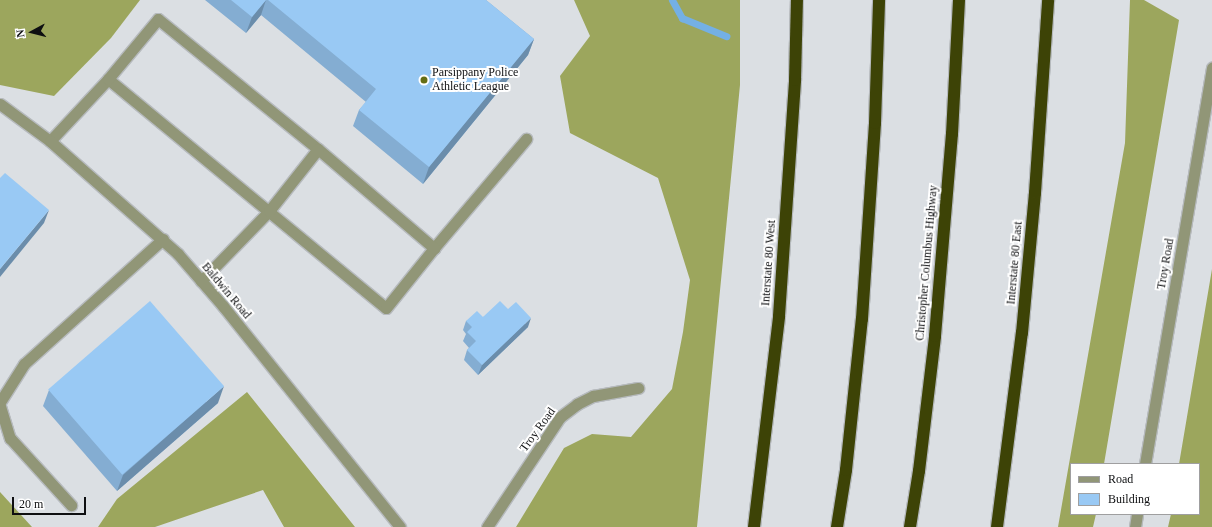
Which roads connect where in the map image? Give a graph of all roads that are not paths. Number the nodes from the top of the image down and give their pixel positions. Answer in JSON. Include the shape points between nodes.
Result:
{"nodes":[{"id":1,"x":796,"y":0,"type":"edge"},
{"id":2,"x":879,"y":0,"type":"edge"},
{"id":3,"x":959,"y":0,"type":"edge"},
{"id":4,"x":1048,"y":0,"type":"edge"},
{"id":5,"x":1212,"y":68,"type":"edge"},
{"id":6,"x":108,"y":79,"type":"junction"},
{"id":7,"x":0,"y":105,"type":"edge"},
{"id":8,"x":526,"y":139,"type":"dead end"},
{"id":9,"x":50,"y":141,"type":"junction"},
{"id":10,"x":318,"y":149,"type":"junction"},
{"id":11,"x":269,"y":211,"type":"junction"},
{"id":12,"x":163,"y":239,"type":"junction"},
{"id":13,"x":434,"y":248,"type":"junction"},
{"id":14,"x":201,"y":281,"type":"junction"},
{"id":15,"x":638,"y":388,"type":"dead end"},
{"id":16,"x":0,"y":402,"type":"edge"},
{"id":17,"x":0,"y":406,"type":"edge"},
{"id":18,"x":1145,"y":463,"type":"edge"},
{"id":19,"x":71,"y":505,"type":"dead end"},
{"id":20,"x":1137,"y":515,"type":"edge"},
{"id":21,"x":400,"y":527,"type":"edge"},
{"id":22,"x":487,"y":527,"type":"edge"},
{"id":23,"x":754,"y":527,"type":"edge"},
{"id":24,"x":837,"y":527,"type":"edge"},
{"id":25,"x":910,"y":527,"type":"edge"},
{"id":26,"x":997,"y":527,"type":"edge"},
{"id":27,"x":1135,"y":527,"type":"edge"}],
"edges":[{"from":1,"to":23,"type":"highway","name":"Interstate 80 West","via":[[795,80],[779,316]]},
{"from":2,"to":24,"type":"highway","via":[[875,123],[862,319],[846,470]]},
{"from":3,"to":25,"type":"highway","name":"Christopher Columbus Highway","via":[[952,134],[935,336]]},
{"from":4,"to":26,"type":"highway","name":"Interstate 80 East","via":[[1022,333]]},
{"from":5,"to":18,"type":"street","name":"Troy Road"},
{"from":6,"to":9,"type":"street"},
{"from":6,"to":10,"type":"street","via":[[158,19]]},
{"from":6,"to":11,"type":"street"},
{"from":7,"to":9,"type":"street","name":"Baldwin Road"},
{"from":8,"to":13,"type":"street"},
{"from":9,"to":12,"type":"street","name":"Baldwin Road"},
{"from":10,"to":11,"type":"street"},
{"from":10,"to":13,"type":"street"},
{"from":11,"to":13,"type":"street","via":[[386,308]]},
{"from":11,"to":14,"type":"street"},
{"from":12,"to":14,"type":"street","name":"Baldwin Road"},
{"from":12,"to":16,"type":"street","via":[[24,364]]},
{"from":14,"to":21,"type":"street","name":"Baldwin Road"},
{"from":15,"to":22,"type":"street","name":"Troy Road","via":[[593,396],[577,404],[560,418]]},
{"from":17,"to":19,"type":"street","via":[[10,438]]},
{"from":20,"to":27,"type":"street"}]}
